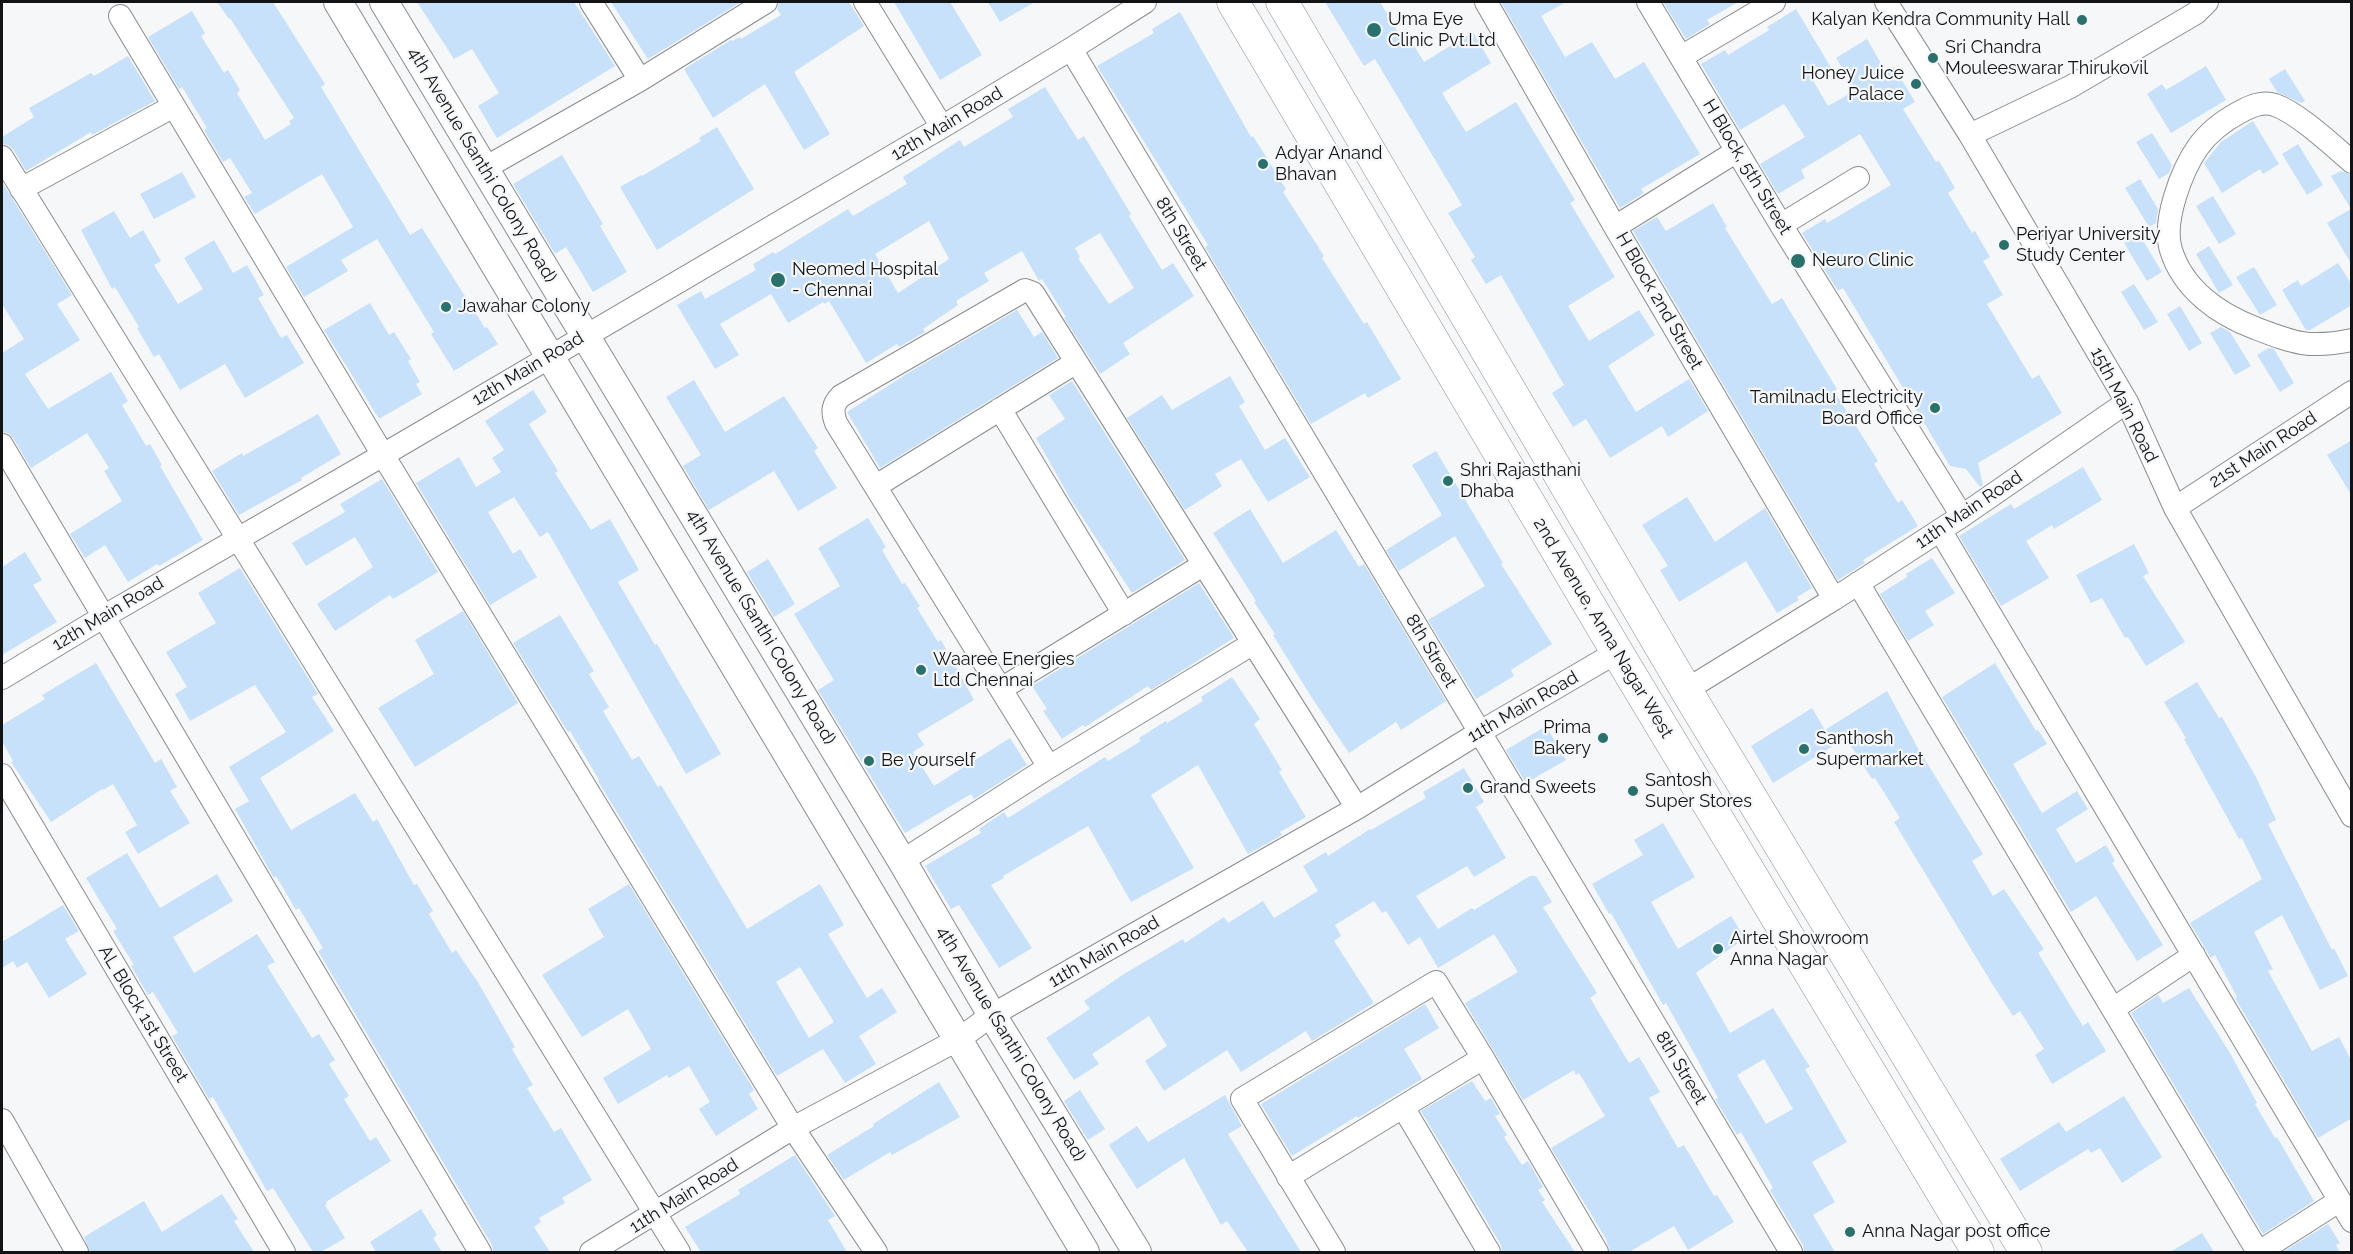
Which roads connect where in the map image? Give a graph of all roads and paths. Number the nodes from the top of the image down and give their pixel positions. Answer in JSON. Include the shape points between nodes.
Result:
{"nodes":[{"id":1,"x":338,"y":2,"type":"edge"},
{"id":2,"x":384,"y":2,"type":"edge"},
{"id":3,"x":593,"y":2,"type":"edge"},
{"id":4,"x":766,"y":2,"type":"edge"},
{"id":5,"x":865,"y":2,"type":"edge"},
{"id":6,"x":1145,"y":2,"type":"edge"},
{"id":7,"x":1233,"y":2,"type":"edge"},
{"id":8,"x":1282,"y":2,"type":"edge"},
{"id":9,"x":1486,"y":2,"type":"edge"},
{"id":10,"x":1648,"y":2,"type":"edge"},
{"id":11,"x":1774,"y":2,"type":"edge"},
{"id":12,"x":1886,"y":2,"type":"edge"},
{"id":13,"x":2207,"y":2,"type":"edge"},
{"id":14,"x":120,"y":16,"type":"dead end"},
{"id":15,"x":1071,"y":50,"type":"junction"},
{"id":16,"x":1681,"y":57,"type":"junction"},
{"id":17,"x":640,"y":80,"type":"junction"},
{"id":18,"x":174,"y":106,"type":"junction"},
{"id":19,"x":942,"y":127,"type":"junction"},
{"id":20,"x":1970,"y":135,"type":"junction"},
{"id":21,"x":1737,"y":151,"type":"junction"},
{"id":22,"x":2,"y":157,"type":"edge"},
{"id":23,"x":2352,"y":162,"type":"edge"},
{"id":24,"x":483,"y":169,"type":"junction"},
{"id":25,"x":1858,"y":178,"type":"dead end"},
{"id":26,"x":21,"y":189,"type":"junction"},
{"id":27,"x":1781,"y":225,"type":"junction"},
{"id":28,"x":1616,"y":227,"type":"junction"},
{"id":29,"x":585,"y":336,"type":"junction"},
{"id":30,"x":2352,"y":340,"type":"edge"},
{"id":31,"x":550,"y":356,"type":"junction"},
{"id":32,"x":1075,"y":363,"type":"junction"},
{"id":33,"x":2352,"y":392,"type":"edge"},
{"id":34,"x":2127,"y":402,"type":"junction"},
{"id":35,"x":1000,"y":409,"type":"junction"},
{"id":36,"x":2,"y":446,"type":"edge"},
{"id":37,"x":383,"y":455,"type":"junction"},
{"id":38,"x":876,"y":486,"type":"junction"},
{"id":39,"x":2175,"y":508,"type":"junction"},
{"id":40,"x":1962,"y":516,"type":"junction"},
{"id":41,"x":1940,"y":530,"type":"junction"},
{"id":42,"x":238,"y":538,"type":"junction"},
{"id":43,"x":1203,"y":565,"type":"junction"},
{"id":44,"x":1858,"y":583,"type":"junction"},
{"id":45,"x":1834,"y":599,"type":"junction"},
{"id":46,"x":1124,"y":614,"type":"junction"},
{"id":47,"x":103,"y":617,"type":"junction"},
{"id":48,"x":1252,"y":644,"type":"junction"},
{"id":49,"x":1617,"y":652,"type":"junction"},
{"id":50,"x":2,"y":678,"type":"edge"},
{"id":51,"x":1000,"y":689,"type":"junction"},
{"id":52,"x":1686,"y":690,"type":"junction"},
{"id":53,"x":1479,"y":732,"type":"junction"},
{"id":54,"x":1049,"y":767,"type":"junction"},
{"id":55,"x":2,"y":776,"type":"edge"},
{"id":56,"x":1357,"y":808,"type":"junction"},
{"id":57,"x":2352,"y":816,"type":"edge"},
{"id":58,"x":902,"y":861,"type":"junction"},
{"id":59,"x":2194,"y":955,"type":"junction"},
{"id":60,"x":2113,"y":1009,"type":"junction"},
{"id":61,"x":992,"y":1015,"type":"junction"},
{"id":62,"x":959,"y":1039,"type":"junction"},
{"id":63,"x":1483,"y":1058,"type":"junction"},
{"id":64,"x":1403,"y":1107,"type":"junction"},
{"id":65,"x":2,"y":1120,"type":"edge"},
{"id":66,"x":793,"y":1128,"type":"junction"},
{"id":67,"x":1288,"y":1177,"type":"junction"},
{"id":68,"x":2339,"y":1201,"type":"junction"},
{"id":69,"x":654,"y":1214,"type":"junction"},
{"id":70,"x":2352,"y":1221,"type":"edge"},
{"id":71,"x":77,"y":1252,"type":"edge"},
{"id":72,"x":284,"y":1252,"type":"edge"},
{"id":73,"x":480,"y":1252,"type":"edge"},
{"id":74,"x":591,"y":1252,"type":"edge"},
{"id":75,"x":679,"y":1252,"type":"edge"},
{"id":76,"x":876,"y":1252,"type":"edge"},
{"id":77,"x":1085,"y":1252,"type":"edge"},
{"id":78,"x":1137,"y":1252,"type":"edge"},
{"id":79,"x":1334,"y":1252,"type":"edge"},
{"id":80,"x":1489,"y":1252,"type":"edge"},
{"id":81,"x":1597,"y":1252,"type":"edge"},
{"id":82,"x":1791,"y":1252,"type":"edge"},
{"id":83,"x":1978,"y":1252,"type":"edge"},
{"id":84,"x":2026,"y":1252,"type":"edge"},
{"id":85,"x":2259,"y":1252,"type":"edge"}],
"edges":[{"from":1,"to":31,"type":"street"},
{"from":2,"to":24,"type":"street","name":"4th Avenue (Santhi Colony Road)"},
{"from":3,"to":17,"type":"street"},
{"from":4,"to":17,"type":"street"},
{"from":5,"to":19,"type":"street"},
{"from":6,"to":15,"type":"street","name":"12th Main Road"},
{"from":7,"to":49,"type":"main road","name":"2nd Avenue, Anna Nagar West"},
{"from":8,"to":52,"type":"main road"},
{"from":9,"to":28,"type":"street","name":"H Block 2nd Street"},
{"from":10,"to":16,"type":"street","name":"H Block, 5th Street"},
{"from":11,"to":16,"type":"street"},
{"from":12,"to":20,"type":"street","name":"15th Main Road"},
{"from":13,"to":20,"type":"street","via":[[2196,13],[2070,87]]},
{"from":14,"to":18,"type":"street"},
{"from":15,"to":19,"type":"street","name":"12th Main Road"},
{"from":15,"to":53,"type":"street","name":"8th Street"},
{"from":16,"to":21,"type":"street","name":"H Block, 5th Street"},
{"from":17,"to":24,"type":"street"},
{"from":18,"to":26,"type":"street"},
{"from":18,"to":37,"type":"street"},
{"from":19,"to":29,"type":"street","name":"12th Main Road"},
{"from":20,"to":34,"type":"street","name":"15th Main Road"},
{"from":21,"to":27,"type":"street","name":"H Block, 5th Street"},
{"from":21,"to":28,"type":"street"},
{"from":22,"to":26,"type":"street"},
{"from":23,"to":30,"type":"street","via":[[2309,126],[2274,105],[2253,104],[2228,119],[2200,144],[2189,162],[2170,215],[2170,249],[2184,277],[2205,301],[2234,320],[2304,345]]},
{"from":24,"to":29,"type":"street","name":"4th Avenue (Santhi Colony Road)"},
{"from":25,"to":27,"type":"street"},
{"from":26,"to":42,"type":"street"},
{"from":27,"to":40,"type":"street","name":"H Block, 5th Street"},
{"from":28,"to":45,"type":"street","name":"H Block 2nd Street"},
{"from":29,"to":31,"type":"street","name":"12th Main Road"},
{"from":29,"to":58,"type":"street","name":"4th Avenue (Santhi Colony Road)"},
{"from":31,"to":37,"type":"street","name":"12th Main Road"},
{"from":31,"to":62,"type":"street"},
{"from":32,"to":35,"type":"street"},
{"from":32,"to":38,"type":"street","via":[[1033,293],[1025,290],[841,396],[832,414]]},
{"from":32,"to":43,"type":"street"},
{"from":33,"to":39,"type":"street","name":"21st Main Road"},
{"from":34,"to":39,"type":"street","name":"15th Main Road"},
{"from":34,"to":40,"type":"street","name":"11th Main Road"},
{"from":35,"to":38,"type":"street"},
{"from":35,"to":46,"type":"street"},
{"from":36,"to":47,"type":"street"},
{"from":37,"to":42,"type":"street","name":"12th Main Road"},
{"from":37,"to":66,"type":"street"},
{"from":38,"to":51,"type":"street"},
{"from":39,"to":57,"type":"street","name":"15th Main Road"},
{"from":40,"to":41,"type":"street","name":"11th Main Road"},
{"from":41,"to":44,"type":"street","name":"11th Main Road"},
{"from":41,"to":59,"type":"street"},
{"from":42,"to":47,"type":"street","name":"12th Main Road"},
{"from":42,"to":69,"type":"street"},
{"from":43,"to":46,"type":"street"},
{"from":43,"to":48,"type":"street"},
{"from":44,"to":45,"type":"street","name":"11th Main Road"},
{"from":44,"to":60,"type":"street"},
{"from":45,"to":52,"type":"street","name":"11th Main Road"},
{"from":46,"to":51,"type":"street"},
{"from":47,"to":50,"type":"street","name":"12th Main Road"},
{"from":47,"to":73,"type":"street"},
{"from":48,"to":54,"type":"street"},
{"from":48,"to":56,"type":"street"},
{"from":49,"to":53,"type":"street","name":"11th Main Road"},
{"from":49,"to":83,"type":"main road","name":"2nd Avenue, Anna Nagar West"},
{"from":51,"to":54,"type":"street"},
{"from":52,"to":84,"type":"main road"},
{"from":53,"to":56,"type":"street","name":"11th Main Road"},
{"from":53,"to":82,"type":"street","name":"8th Street"},
{"from":54,"to":58,"type":"street"},
{"from":55,"to":72,"type":"street","name":"AL Block 1st Street"},
{"from":56,"to":61,"type":"street","name":"11th Main Road"},
{"from":58,"to":61,"type":"street","name":"4th Avenue (Santhi Colony Road)"},
{"from":59,"to":60,"type":"street"},
{"from":59,"to":68,"type":"street"},
{"from":60,"to":85,"type":"street"},
{"from":61,"to":62,"type":"street","name":"11th Main Road"},
{"from":61,"to":78,"type":"street","name":"4th Avenue (Santhi Colony Road)"},
{"from":62,"to":66,"type":"street","name":"11th Main Road"},
{"from":62,"to":77,"type":"street"},
{"from":63,"to":64,"type":"street"},
{"from":63,"to":67,"type":"street","via":[[1436,982],[1242,1099]]},
{"from":63,"to":81,"type":"street"},
{"from":64,"to":67,"type":"street"},
{"from":64,"to":80,"type":"street"},
{"from":65,"to":71,"type":"street"},
{"from":66,"to":69,"type":"street","name":"11th Main Road"},
{"from":66,"to":76,"type":"street"},
{"from":67,"to":79,"type":"street"},
{"from":68,"to":70,"type":"street"},
{"from":68,"to":85,"type":"street"},
{"from":69,"to":74,"type":"street","name":"11th Main Road"},
{"from":69,"to":75,"type":"street"}]}
